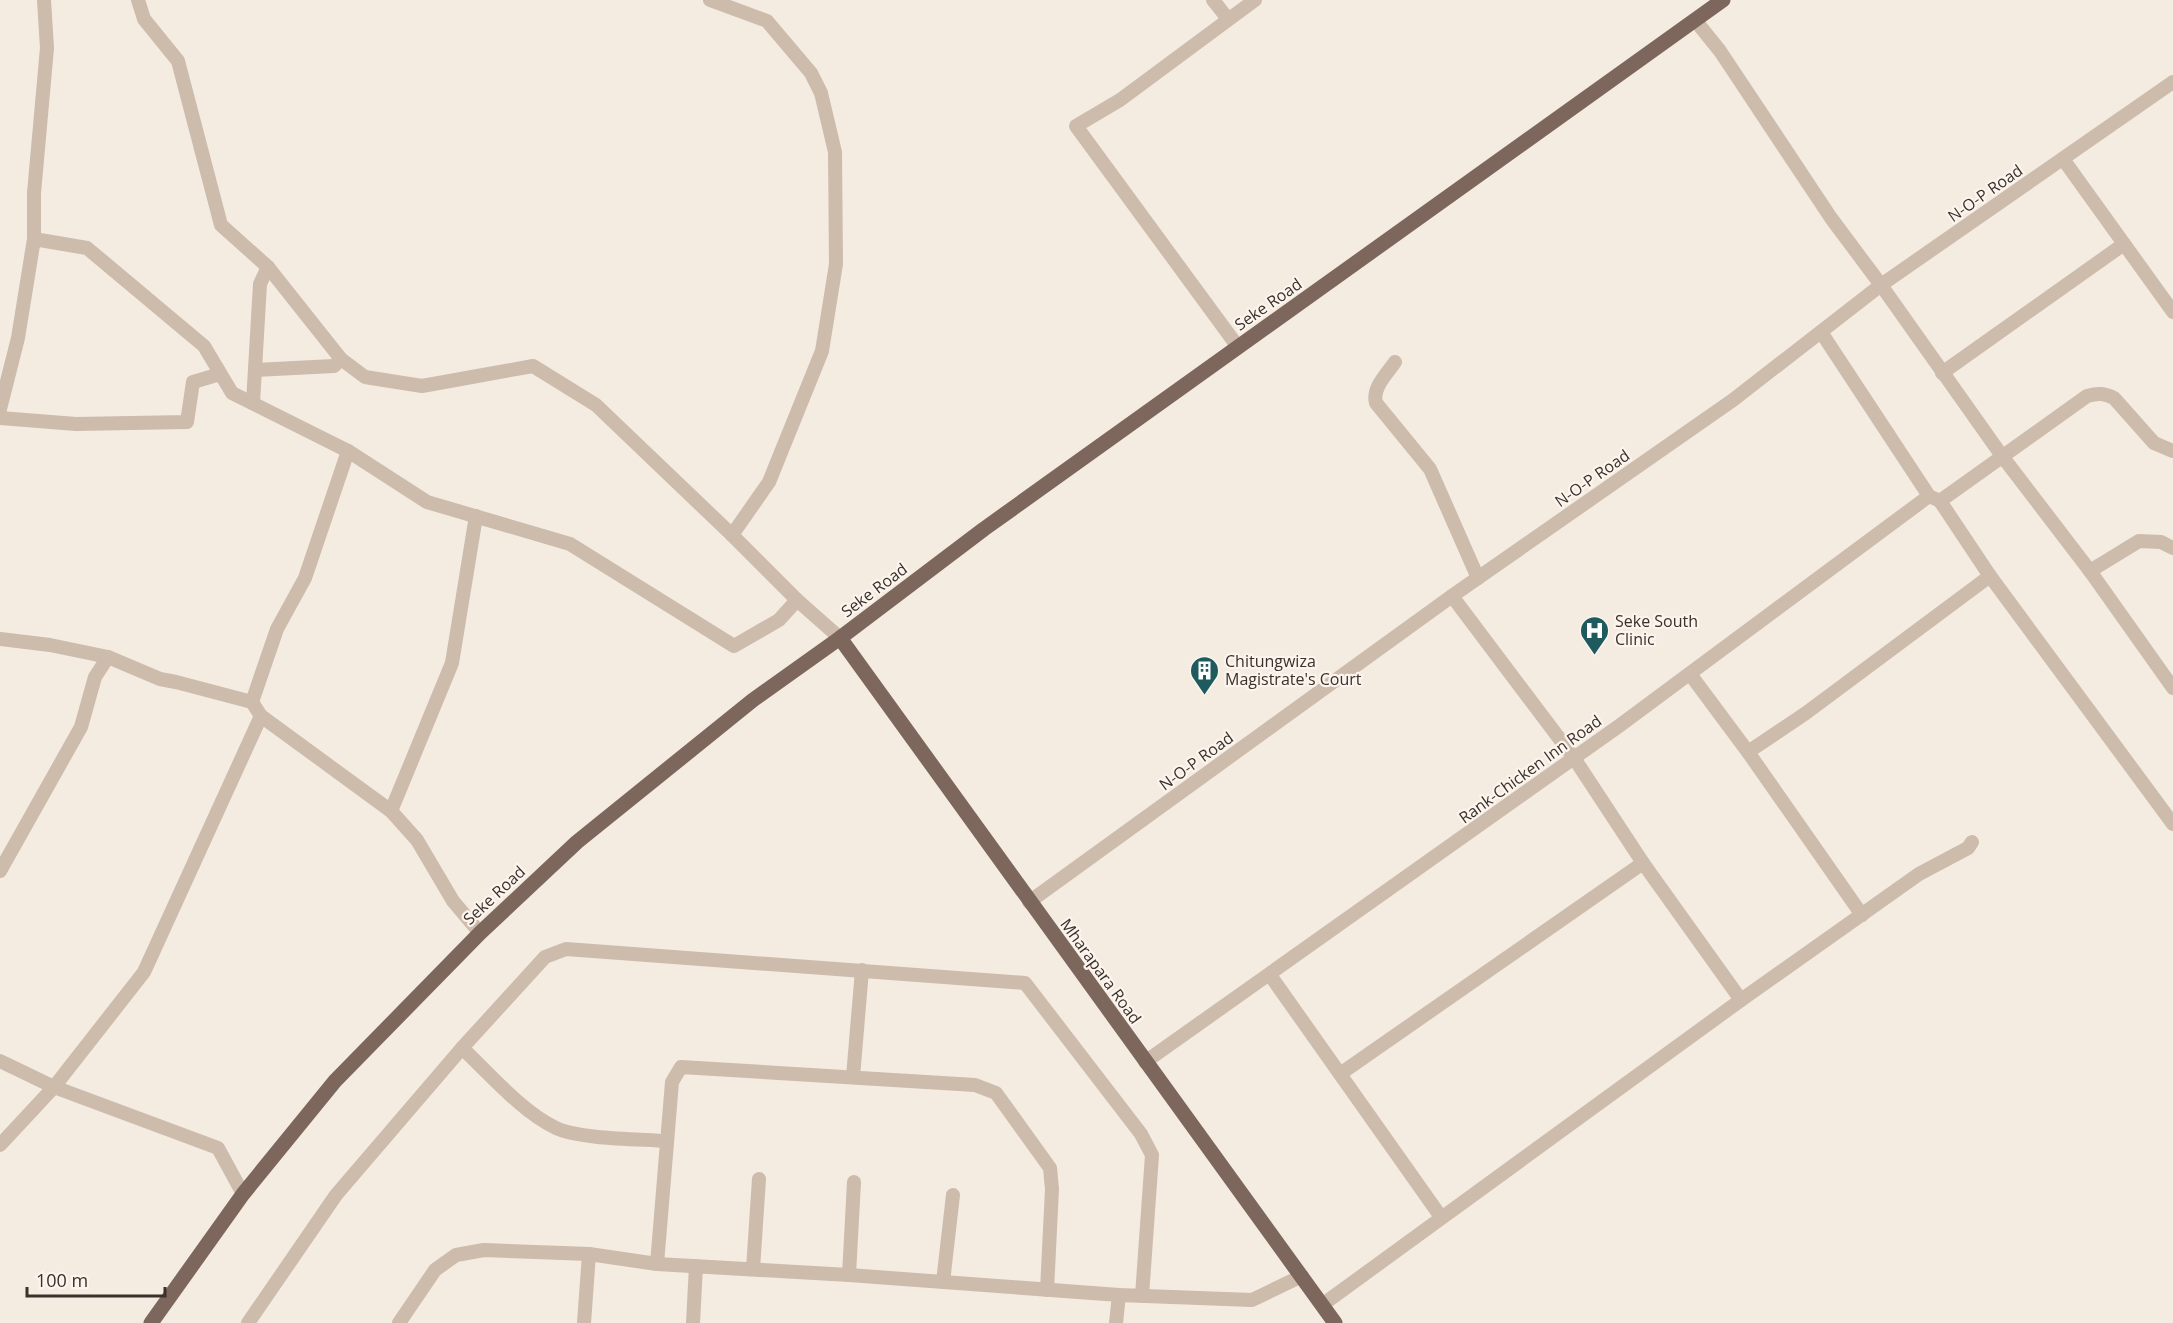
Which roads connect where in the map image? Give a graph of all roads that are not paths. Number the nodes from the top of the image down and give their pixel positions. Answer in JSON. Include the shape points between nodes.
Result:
{"nodes":[{"id":1,"x":44,"y":0,"type":"edge"},
{"id":2,"x":138,"y":0,"type":"edge"},
{"id":3,"x":710,"y":0,"type":"edge"},
{"id":4,"x":1213,"y":0,"type":"edge"},
{"id":5,"x":1255,"y":0,"type":"edge"},
{"id":6,"x":1723,"y":0,"type":"edge"},
{"id":7,"x":1228,"y":19,"type":"junction"},
{"id":8,"x":1695,"y":20,"type":"junction"},
{"id":9,"x":2173,"y":82,"type":"edge"},
{"id":10,"x":2063,"y":159,"type":"junction"},
{"id":11,"x":34,"y":239,"type":"junction"},
{"id":12,"x":2124,"y":244,"type":"junction"},
{"id":13,"x":268,"y":267,"type":"junction"},
{"id":14,"x":1881,"y":285,"type":"junction"},
{"id":15,"x":2173,"y":312,"type":"edge"},
{"id":16,"x":1821,"y":332,"type":"junction"},
{"id":17,"x":1238,"y":347,"type":"junction"},
{"id":18,"x":341,"y":359,"type":"junction"},
{"id":19,"x":1395,"y":362,"type":"dead end"},
{"id":20,"x":255,"y":370,"type":"junction"},
{"id":21,"x":1942,"y":373,"type":"junction"},
{"id":22,"x":220,"y":374,"type":"junction"},
{"id":23,"x":253,"y":403,"type":"junction"},
{"id":24,"x":0,"y":410,"type":"edge"},
{"id":25,"x":0,"y":418,"type":"edge"},
{"id":26,"x":348,"y":451,"type":"junction"},
{"id":27,"x":2173,"y":451,"type":"edge"},
{"id":28,"x":2002,"y":456,"type":"junction"},
{"id":29,"x":1934,"y":498,"type":"junction"},
{"id":30,"x":477,"y":516,"type":"junction"},
{"id":31,"x":732,"y":535,"type":"junction"},
{"id":32,"x":2173,"y":548,"type":"edge"},
{"id":33,"x":2090,"y":571,"type":"junction"},
{"id":34,"x":1990,"y":576,"type":"junction"},
{"id":35,"x":1478,"y":578,"type":"junction"},
{"id":36,"x":1452,"y":596,"type":"junction"},
{"id":37,"x":797,"y":600,"type":"junction"},
{"id":38,"x":840,"y":638,"type":"junction"},
{"id":39,"x":0,"y":639,"type":"edge"},
{"id":40,"x":108,"y":657,"type":"junction"},
{"id":41,"x":1690,"y":674,"type":"junction"},
{"id":42,"x":2173,"y":688,"type":"edge"},
{"id":43,"x":252,"y":702,"type":"junction"},
{"id":44,"x":261,"y":716,"type":"junction"},
{"id":45,"x":1748,"y":752,"type":"junction"},
{"id":46,"x":1574,"y":758,"type":"junction"},
{"id":47,"x":391,"y":811,"type":"junction"},
{"id":48,"x":2173,"y":824,"type":"edge"},
{"id":49,"x":1972,"y":842,"type":"dead end"},
{"id":50,"x":1643,"y":863,"type":"junction"},
{"id":51,"x":0,"y":871,"type":"edge"},
{"id":52,"x":1029,"y":902,"type":"junction"},
{"id":53,"x":1862,"y":915,"type":"junction"},
{"id":54,"x":480,"y":933,"type":"junction"},
{"id":55,"x":862,"y":970,"type":"junction"},
{"id":56,"x":1270,"y":975,"type":"junction"},
{"id":57,"x":1741,"y":1000,"type":"junction"},
{"id":58,"x":462,"y":1048,"type":"junction"},
{"id":59,"x":0,"y":1062,"type":"edge"},
{"id":60,"x":1145,"y":1062,"type":"junction"},
{"id":61,"x":1340,"y":1074,"type":"junction"},
{"id":62,"x":853,"y":1077,"type":"junction"},
{"id":63,"x":54,"y":1088,"type":"junction"},
{"id":64,"x":666,"y":1140,"type":"junction"},
{"id":65,"x":0,"y":1145,"type":"edge"},
{"id":66,"x":759,"y":1179,"type":"dead end"},
{"id":67,"x":854,"y":1182,"type":"dead end"},
{"id":68,"x":243,"y":1194,"type":"junction"},
{"id":69,"x":953,"y":1195,"type":"dead end"},
{"id":70,"x":1441,"y":1217,"type":"junction"},
{"id":71,"x":589,"y":1254,"type":"junction"},
{"id":72,"x":657,"y":1264,"type":"junction"},
{"id":73,"x":696,"y":1266,"type":"junction"},
{"id":74,"x":753,"y":1269,"type":"junction"},
{"id":75,"x":849,"y":1275,"type":"junction"},
{"id":76,"x":1302,"y":1276,"type":"junction"},
{"id":77,"x":943,"y":1282,"type":"junction"},
{"id":78,"x":1047,"y":1290,"type":"junction"},
{"id":79,"x":1119,"y":1295,"type":"junction"},
{"id":80,"x":1142,"y":1296,"type":"junction"},
{"id":81,"x":1322,"y":1305,"type":"junction"},
{"id":82,"x":151,"y":1323,"type":"edge"},
{"id":83,"x":248,"y":1323,"type":"edge"},
{"id":84,"x":399,"y":1323,"type":"edge"},
{"id":85,"x":584,"y":1323,"type":"edge"},
{"id":86,"x":693,"y":1323,"type":"edge"},
{"id":87,"x":1116,"y":1323,"type":"edge"},
{"id":88,"x":1335,"y":1323,"type":"edge"}],
"edges":[{"from":1,"to":11,"type":"street","via":[[47,48],[34,193]]},
{"from":2,"to":13,"type":"street","via":[[144,19],[178,61],[221,225]]},
{"from":3,"to":31,"type":"street","via":[[767,21],[812,73],[835,152],[836,264],[822,351],[769,482]]},
{"from":4,"to":7,"type":"street"},
{"from":5,"to":7,"type":"street"},
{"from":6,"to":8,"type":"main road","name":"Seke Road"},
{"from":7,"to":17,"type":"street","via":[[1120,100],[1076,126]]},
{"from":8,"to":14,"type":"street"},
{"from":8,"to":17,"type":"main road","name":"Seke Road"},
{"from":9,"to":10,"type":"street","name":"N-O-P Road"},
{"from":10,"to":12,"type":"street"},
{"from":10,"to":14,"type":"street","name":"N-O-P Road"},
{"from":11,"to":22,"type":"street","via":[[87,248],[204,346]]},
{"from":11,"to":24,"type":"street","via":[[18,338]]},
{"from":12,"to":15,"type":"street"},
{"from":12,"to":21,"type":"street"},
{"from":13,"to":18,"type":"street"},
{"from":13,"to":20,"type":"street","via":[[260,284]]},
{"from":14,"to":16,"type":"street","name":"N-O-P Road"},
{"from":14,"to":21,"type":"street"},
{"from":16,"to":29,"type":"street"},
{"from":16,"to":35,"type":"street","name":"N-O-P Road","via":[[1733,400]]},
{"from":17,"to":38,"type":"main road","name":"Seke Road"},
{"from":18,"to":20,"type":"street","via":[[334,366]]},
{"from":18,"to":31,"type":"street","via":[[365,377],[422,386],[533,366],[596,405]]},
{"from":19,"to":35,"type":"street","via":[[1378,386],[1376,404],[1430,469]]},
{"from":20,"to":23,"type":"street"},
{"from":21,"to":28,"type":"street"},
{"from":22,"to":23,"type":"street","via":[[232,393]]},
{"from":22,"to":25,"type":"street","via":[[193,382],[188,422],[76,424]]},
{"from":23,"to":26,"type":"street"},
{"from":26,"to":30,"type":"street","via":[[427,502]]},
{"from":26,"to":43,"type":"street","via":[[305,578],[277,629]]},
{"from":27,"to":28,"type":"street","name":"Rank-Chicken Inn Road","via":[[2154,443],[2114,399],[2097,394],[2087,396]]},
{"from":28,"to":29,"type":"street","name":"Rank-Chicken Inn Road"},
{"from":28,"to":33,"type":"street"},
{"from":29,"to":34,"type":"street"},
{"from":29,"to":41,"type":"street","name":"Rank-Chicken Inn Road"},
{"from":30,"to":37,"type":"street","via":[[570,544],[734,646],[779,620]]},
{"from":30,"to":47,"type":"street","via":[[452,663]]},
{"from":31,"to":37,"type":"street"},
{"from":32,"to":33,"type":"street","via":[[2161,542],[2139,541]]},
{"from":33,"to":42,"type":"street"},
{"from":34,"to":45,"type":"street"},
{"from":34,"to":48,"type":"street"},
{"from":35,"to":36,"type":"street","name":"N-O-P Road"},
{"from":36,"to":46,"type":"street"},
{"from":36,"to":52,"type":"street","name":"N-O-P Road"},
{"from":37,"to":38,"type":"street"},
{"from":38,"to":52,"type":"main road","name":"Mharapara Road"},
{"from":38,"to":54,"type":"main road","name":"Seke Road","via":[[753,700],[577,842]]},
{"from":39,"to":40,"type":"street"},
{"from":40,"to":43,"type":"street","via":[[160,680]]},
{"from":40,"to":51,"type":"street","via":[[95,677],[81,727]]},
{"from":41,"to":45,"type":"street"},
{"from":41,"to":46,"type":"street","name":"Rank-Chicken Inn Road"},
{"from":43,"to":44,"type":"street"},
{"from":44,"to":47,"type":"street"},
{"from":44,"to":63,"type":"street","via":[[144,972]]},
{"from":45,"to":53,"type":"street"},
{"from":46,"to":50,"type":"street"},
{"from":46,"to":56,"type":"street","name":"Rank-Chicken Inn Road"},
{"from":47,"to":54,"type":"street","via":[[417,840],[453,901]]},
{"from":49,"to":53,"type":"street"},
{"from":50,"to":57,"type":"street"},
{"from":50,"to":61,"type":"street"},
{"from":52,"to":60,"type":"main road","name":"Mharapara Road"},
{"from":53,"to":57,"type":"street"},
{"from":54,"to":68,"type":"main road","name":"Seke Road","via":[[335,1082]]},
{"from":55,"to":58,"type":"street","via":[[566,949],[545,957]]},
{"from":55,"to":62,"type":"street"},
{"from":55,"to":80,"type":"street","via":[[1025,983],[1141,1134],[1152,1155]]},
{"from":56,"to":60,"type":"street","name":"Rank-Chicken Inn Road"},
{"from":56,"to":61,"type":"street"},
{"from":57,"to":70,"type":"street"},
{"from":58,"to":64,"type":"street","via":[[527,1108],[557,1128],[585,1135]]},
{"from":58,"to":83,"type":"street","via":[[336,1195]]},
{"from":59,"to":63,"type":"street"},
{"from":60,"to":76,"type":"main road","name":"Mharapara Road"},
{"from":61,"to":70,"type":"street"},
{"from":62,"to":64,"type":"street","via":[[681,1067],[672,1082]]},
{"from":62,"to":78,"type":"street","via":[[975,1085],[996,1093],[1050,1168]]},
{"from":63,"to":65,"type":"street"},
{"from":63,"to":68,"type":"street","via":[[218,1148]]},
{"from":64,"to":72,"type":"street"},
{"from":66,"to":74,"type":"street"},
{"from":67,"to":75,"type":"street"},
{"from":68,"to":82,"type":"main road","name":"Seke Road"},
{"from":69,"to":77,"type":"street"},
{"from":70,"to":81,"type":"street"},
{"from":71,"to":72,"type":"street"},
{"from":71,"to":84,"type":"street","via":[[484,1250],[456,1255],[435,1270]]},
{"from":71,"to":85,"type":"street"},
{"from":72,"to":73,"type":"street"},
{"from":73,"to":74,"type":"street"},
{"from":73,"to":86,"type":"street"},
{"from":74,"to":75,"type":"street"},
{"from":75,"to":77,"type":"street"},
{"from":76,"to":80,"type":"street","via":[[1252,1300]]},
{"from":76,"to":81,"type":"main road","name":"Mharapara Road"},
{"from":77,"to":78,"type":"street"},
{"from":78,"to":79,"type":"street"},
{"from":79,"to":80,"type":"street"},
{"from":79,"to":87,"type":"street"},
{"from":81,"to":88,"type":"main road","name":"Mharapara Road"}]}
